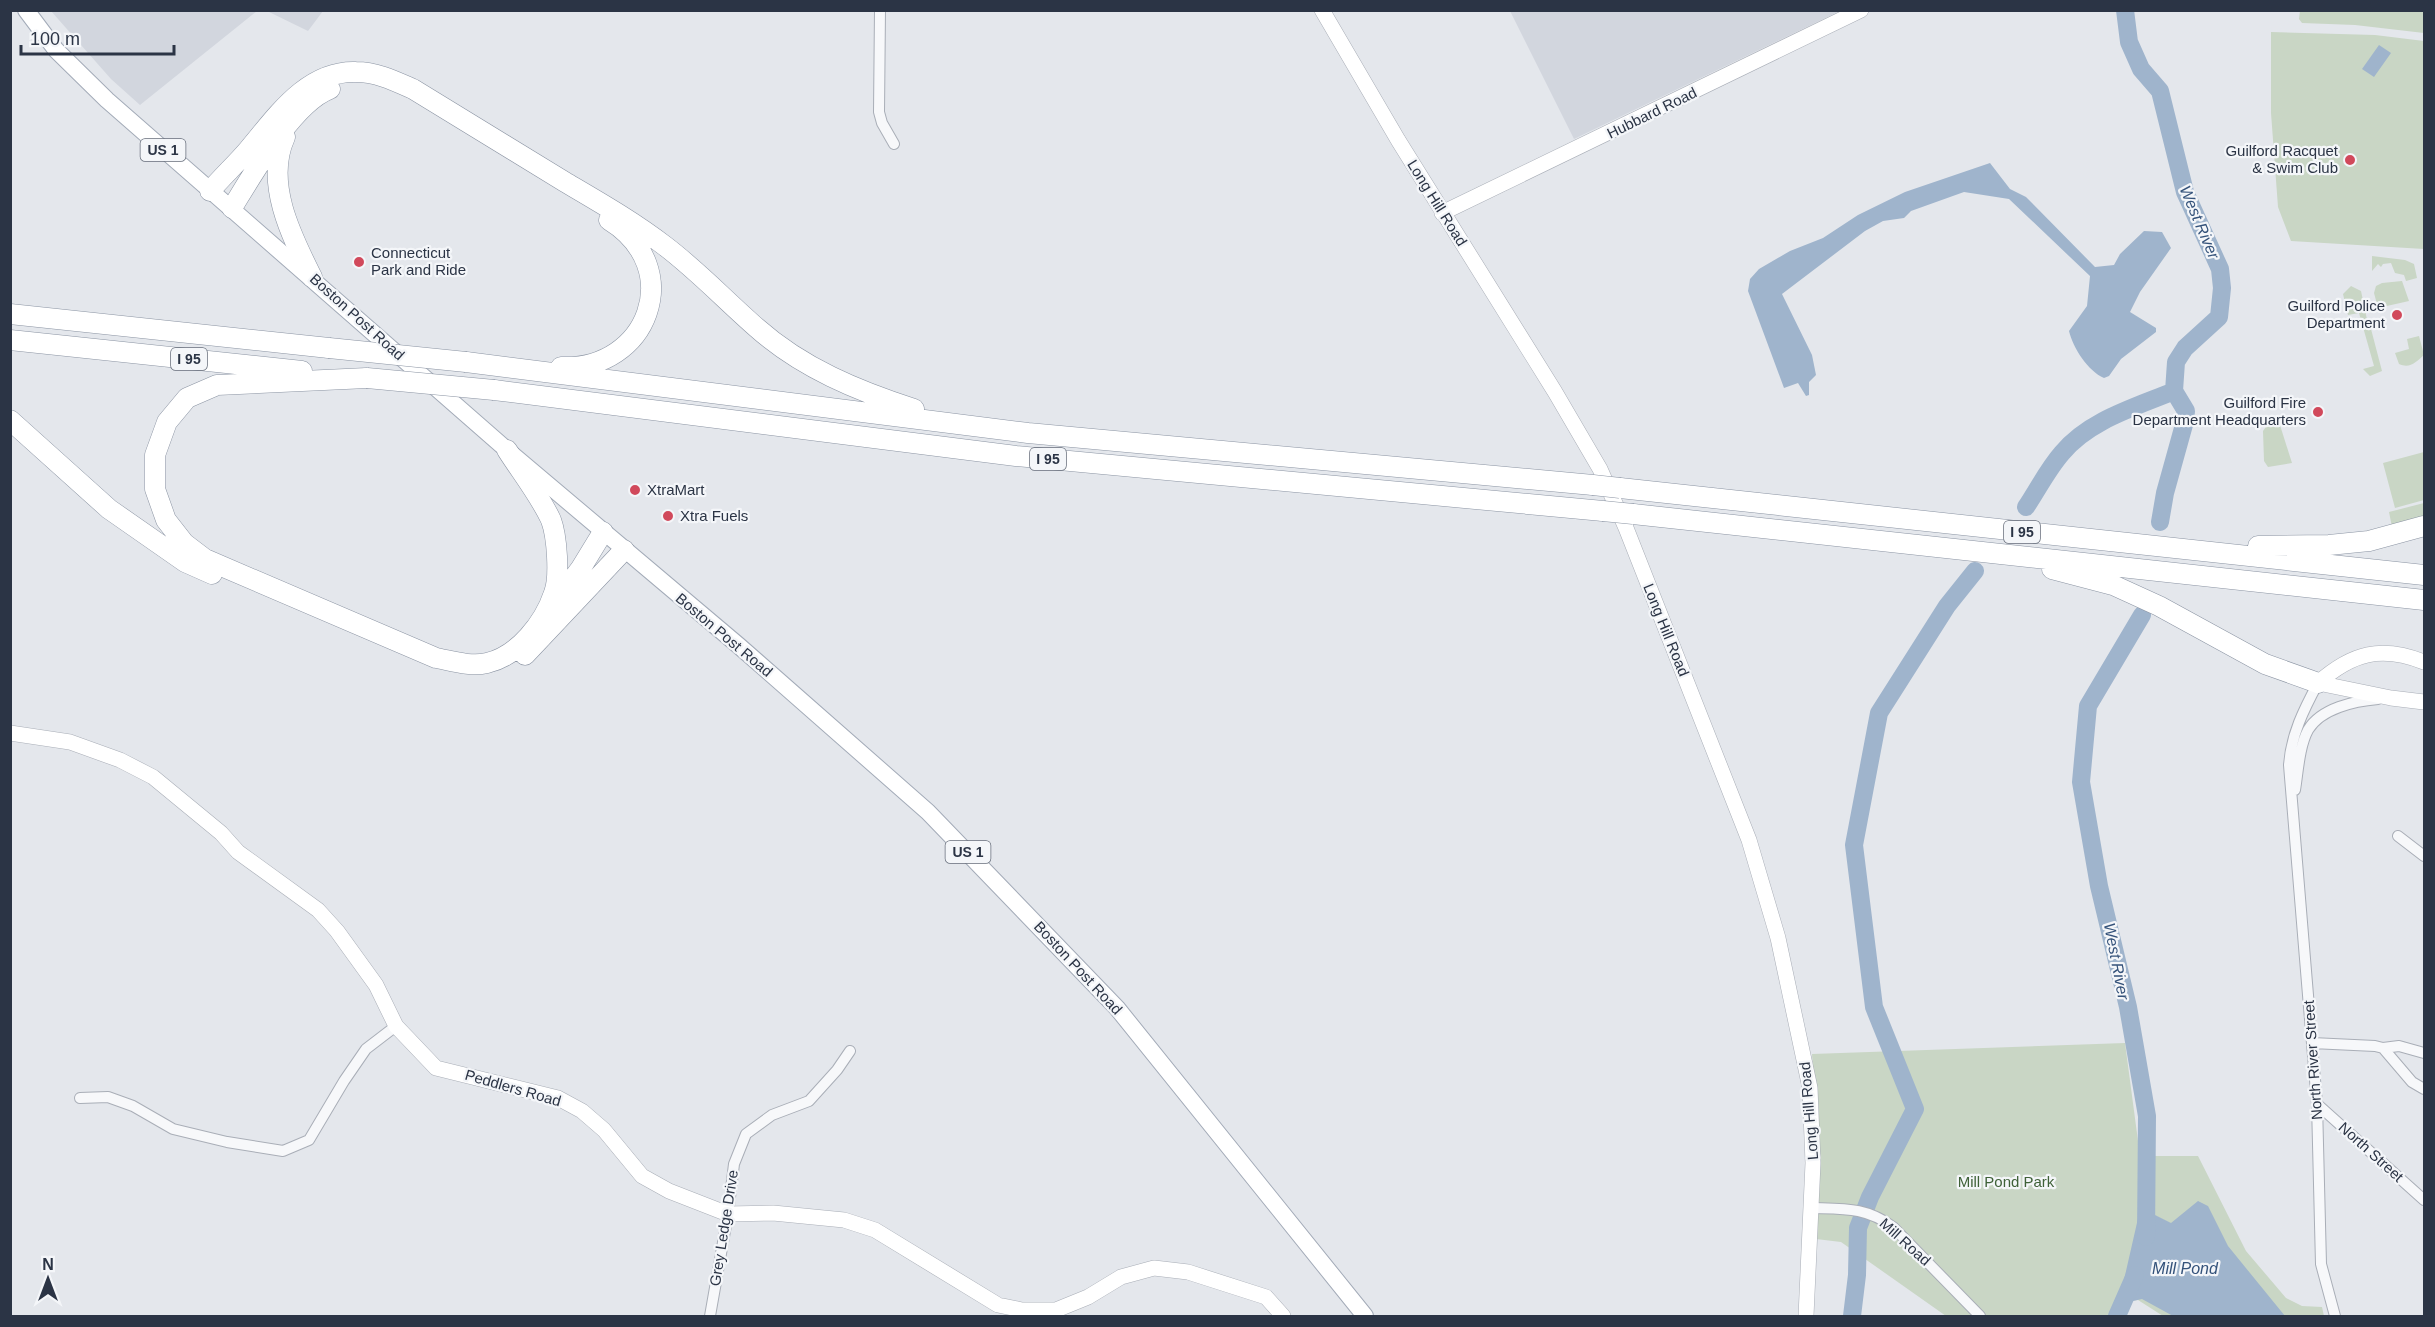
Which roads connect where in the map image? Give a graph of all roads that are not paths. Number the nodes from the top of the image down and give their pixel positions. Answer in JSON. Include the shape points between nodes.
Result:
{"nodes":[{"id":1,"x":26,"y":10,"type":"edge"},
{"id":2,"x":880,"y":10,"type":"edge"},
{"id":3,"x":1322,"y":10,"type":"edge"},
{"id":4,"x":1861,"y":10,"type":"edge"},
{"id":5,"x":295,"y":116,"type":"junction"},
{"id":6,"x":894,"y":144,"type":"dead end"},
{"id":7,"x":210,"y":191,"type":"junction"},
{"id":8,"x":232,"y":208,"type":"junction"},
{"id":9,"x":1442,"y":213,"type":"junction"},
{"id":10,"x":312,"y":277,"type":"junction"},
{"id":11,"x":10,"y":314,"type":"edge"},
{"id":12,"x":10,"y":340,"type":"edge"},
{"id":13,"x":466,"y":362,"type":"junction"},
{"id":14,"x":368,"y":378,"type":"junction"},
{"id":15,"x":10,"y":420,"type":"edge"},
{"id":16,"x":1028,"y":433,"type":"junction"},
{"id":17,"x":507,"y":450,"type":"junction"},
{"id":18,"x":2424,"y":526,"type":"edge"},
{"id":19,"x":603,"y":532,"type":"junction"},
{"id":20,"x":2108,"y":541,"type":"junction"},
{"id":21,"x":1931,"y":547,"type":"junction"},
{"id":22,"x":624,"y":550,"type":"junction"},
{"id":23,"x":2424,"y":575,"type":"edge"},
{"id":24,"x":2424,"y":600,"type":"edge"},
{"id":25,"x":530,"y":635,"type":"junction"},
{"id":26,"x":2424,"y":662,"type":"edge"},
{"id":27,"x":2318,"y":683,"type":"junction"},
{"id":28,"x":2391,"y":698,"type":"junction"},
{"id":29,"x":2424,"y":702,"type":"edge"},
{"id":30,"x":10,"y":733,"type":"edge"},
{"id":31,"x":2292,"y":802,"type":"junction"},
{"id":32,"x":2398,"y":836,"type":"dead end"},
{"id":33,"x":2424,"y":856,"type":"edge"},
{"id":34,"x":396,"y":1026,"type":"junction"},
{"id":35,"x":2312,"y":1043,"type":"junction"},
{"id":36,"x":2383,"y":1048,"type":"junction"},
{"id":37,"x":850,"y":1052,"type":"dead end"},
{"id":38,"x":2424,"y":1053,"type":"edge"},
{"id":39,"x":2424,"y":1089,"type":"edge"},
{"id":40,"x":80,"y":1098,"type":"dead end"},
{"id":41,"x":2317,"y":1104,"type":"junction"},
{"id":42,"x":2424,"y":1200,"type":"edge"},
{"id":43,"x":1811,"y":1208,"type":"junction"},
{"id":44,"x":728,"y":1214,"type":"junction"},
{"id":45,"x":996,"y":1311,"type":"edge"},
{"id":46,"x":710,"y":1317,"type":"edge"},
{"id":47,"x":1283,"y":1317,"type":"edge"},
{"id":48,"x":1365,"y":1317,"type":"edge"},
{"id":49,"x":1806,"y":1317,"type":"edge"},
{"id":50,"x":1980,"y":1317,"type":"edge"},
{"id":51,"x":2335,"y":1317,"type":"edge"}],
"edges":[{"from":1,"to":7,"type":"main road","name":"Boston Post Road","number":"US 1","via":[[56,50]]},
{"from":2,"to":6,"type":"street","via":[[879,112]]},
{"from":3,"to":9,"type":"street","name":"Long Hill Road"},
{"from":4,"to":9,"type":"street","name":"Hubbard Road"},
{"from":5,"to":8,"type":"highway"},
{"from":5,"to":10,"type":"highway","via":[[278,163],[279,192],[286,221]]},
{"from":5,"to":13,"type":"highway","via":[[319,93],[345,84],[375,84],[402,94],[616,225],[639,247],[650,268],[652,294],[644,320],[628,345],[601,362],[565,367]]},
{"from":7,"to":8,"type":"main road","name":"Boston Post Road","number":"US 1"},
{"from":7,"to":16,"type":"highway","via":[[286,104],[306,88],[329,76],[346,73],[383,76],[413,89],[629,220],[698,273],[787,352],[827,375],[915,410]]},
{"from":8,"to":10,"type":"main road","name":"Boston Post Road","number":"US 1"},
{"from":9,"to":43,"type":"street","name":"Long Hill Road","via":[[1600,469],[1746,832],[1769,901],[1806,1064],[1813,1128]]},
{"from":10,"to":17,"type":"main road","name":"Boston Post Road","number":"US 1"},
{"from":11,"to":13,"type":"highway","number":"I 95","bridge":true},
{"from":12,"to":14,"type":"highway","number":"I 95"},
{"from":13,"to":16,"type":"highway","number":"I 95"},
{"from":14,"to":21,"type":"highway","number":"I 95","bridge":true,"via":[[494,390],[1016,456],[1603,511]]},
{"from":14,"to":25,"type":"highway","via":[[217,385],[187,398],[167,422],[155,455],[155,489],[166,520],[184,543],[205,559],[436,658],[486,664],[510,654]]},
{"from":15,"to":22,"type":"highway","via":[[109,509],[185,562],[432,668],[460,676],[486,675],[509,667],[532,651]]},
{"from":16,"to":20,"type":"highway","number":"I 95","bridge":true,"via":[[1593,485]]},
{"from":17,"to":19,"type":"main road","name":"Boston Post Road","number":"US 1"},
{"from":17,"to":25,"type":"highway","via":[[551,521],[557,557],[555,592]]},
{"from":18,"to":20,"type":"highway","via":[[2369,541],[2329,545]]},
{"from":19,"to":22,"type":"main road","name":"Boston Post Road","number":"US 1"},
{"from":19,"to":25,"type":"highway"},
{"from":20,"to":23,"type":"highway","number":"I 95"},
{"from":21,"to":24,"type":"highway","number":"I 95"},
{"from":21,"to":27,"type":"highway","via":[[2044,567],[2113,585],[2265,664]]},
{"from":22,"to":48,"type":"main road","name":"Boston Post Road","number":"US 1","via":[[928,812],[1002,886],[1117,1008]]},
{"from":26,"to":27,"type":"street","name":"North River Street","via":[[2389,653],[2368,655],[2342,664]]},
{"from":27,"to":28,"type":"street","name":"North River Street"},
{"from":27,"to":31,"type":"street","name":"North River Street","via":[[2291,747]]},
{"from":28,"to":29,"type":"street","name":"North River Street"},
{"from":28,"to":31,"type":"street","name":"North River Street","via":[[2351,702],[2313,724],[2305,739]]},
{"from":30,"to":34,"type":"street","name":"Peddlers Road","via":[[70,742],[153,777],[238,852],[318,910],[376,985]]},
{"from":31,"to":35,"type":"street","name":"North River Street"},
{"from":32,"to":33,"type":"street"},
{"from":34,"to":40,"type":"street","via":[[366,1049],[309,1140],[283,1151],[173,1129],[108,1098]]},
{"from":34,"to":44,"type":"street","name":"Peddlers Road","via":[[436,1068],[558,1098],[582,1111],[604,1130],[642,1176]]},
{"from":35,"to":36,"type":"street"},
{"from":35,"to":41,"type":"street","name":"North River Street"},
{"from":36,"to":38,"type":"street","via":[[2399,1046]]},
{"from":36,"to":39,"type":"street","via":[[2412,1082]]},
{"from":37,"to":44,"type":"street","name":"Grey Ledge Drive","via":[[809,1101],[772,1116],[746,1134],[734,1164]]},
{"from":41,"to":42,"type":"street","name":"North Street"},
{"from":41,"to":51,"type":"street","name":"North River Street","via":[[2321,1264]]},
{"from":43,"to":49,"type":"street","name":"Long Hill Road"},
{"from":43,"to":50,"type":"street","name":"Mill Road","via":[[1869,1212],[1893,1227]]},
{"from":44,"to":45,"type":"street","name":"Peddlers Road","via":[[844,1220],[875,1230]]},
{"from":44,"to":46,"type":"street","name":"Grey Ledge Drive"},
{"from":45,"to":47,"type":"street","name":"Peddlers Road","via":[[1056,1310],[1121,1277],[1154,1268],[1188,1272],[1266,1297]]}]}
